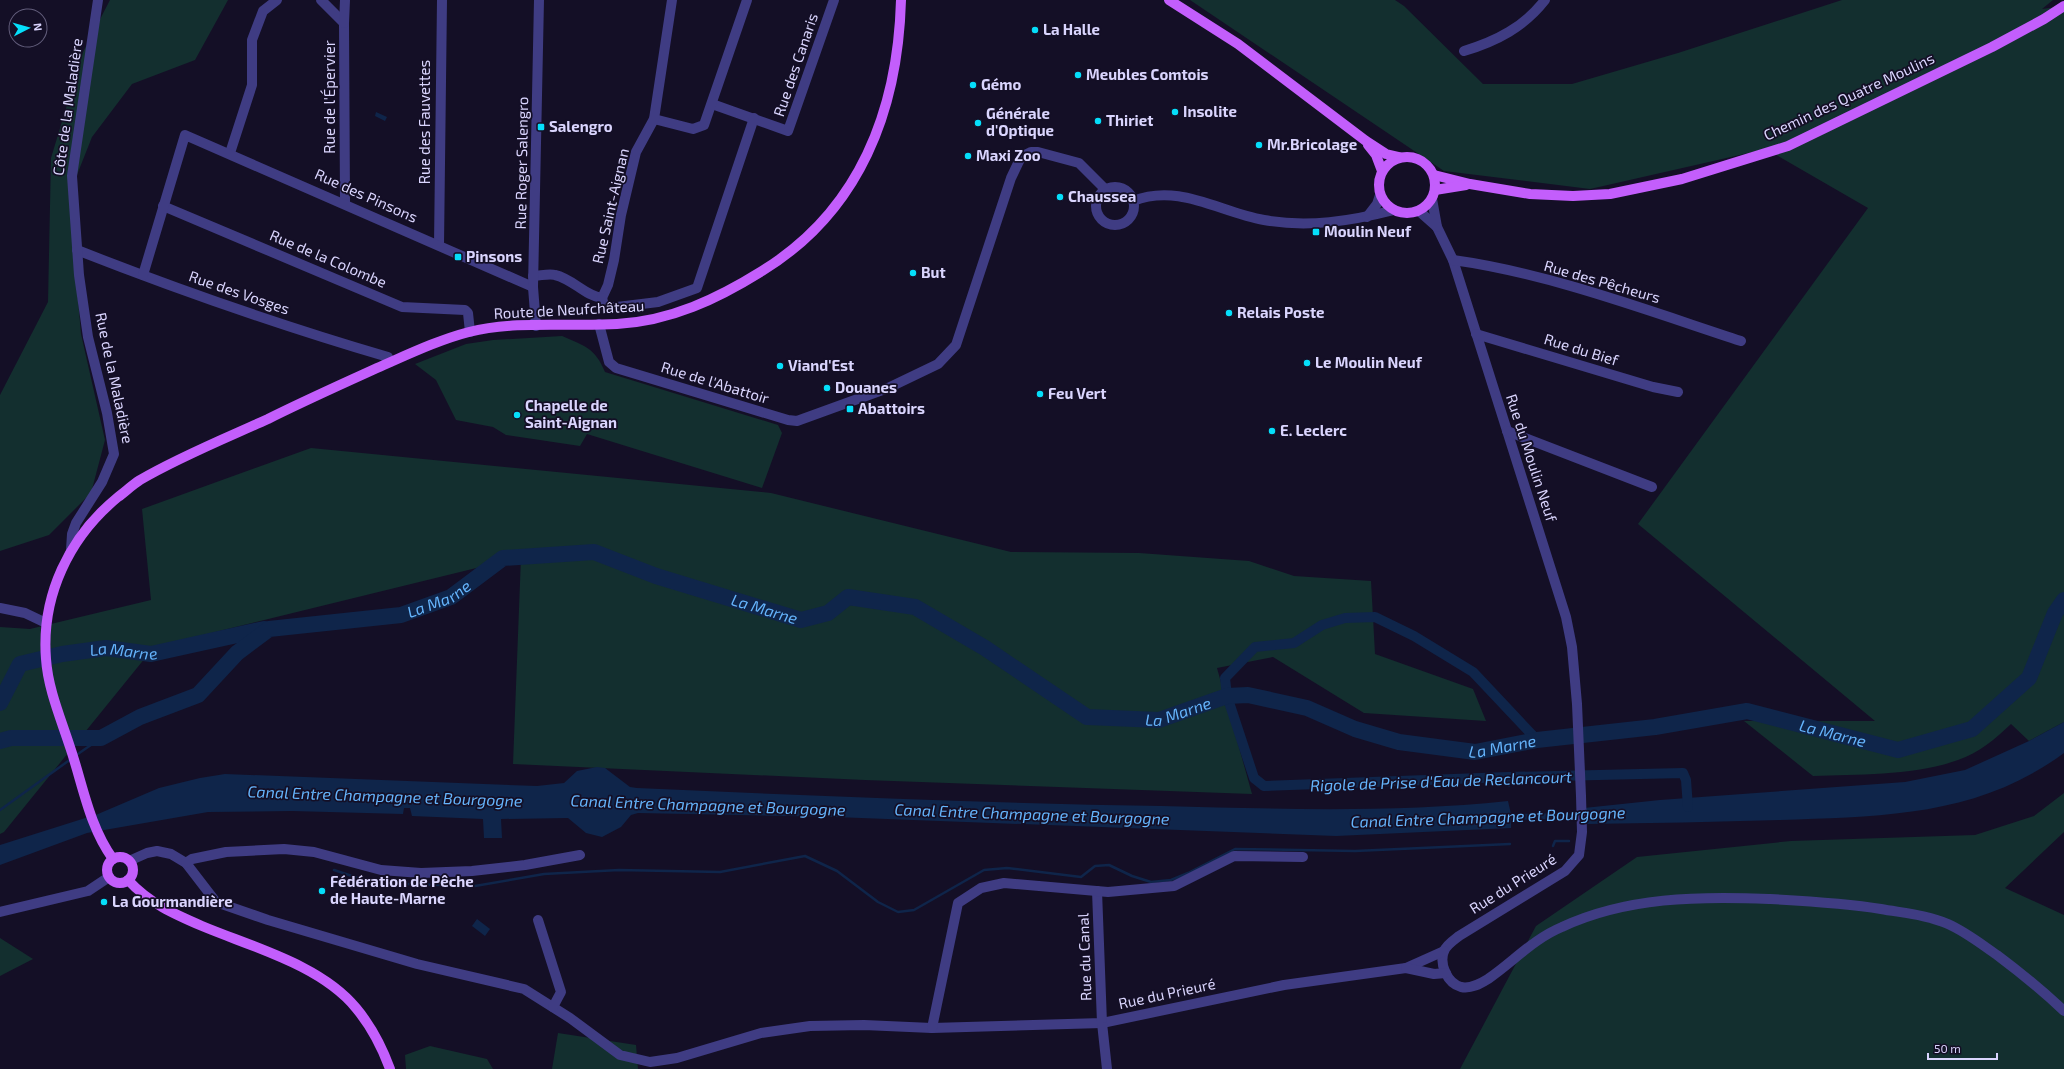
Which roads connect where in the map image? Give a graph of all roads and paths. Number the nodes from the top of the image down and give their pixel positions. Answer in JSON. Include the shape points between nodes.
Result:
{"nodes":[{"id":1,"x":98,"y":0,"type":"edge"},
{"id":2,"x":277,"y":0,"type":"edge"},
{"id":3,"x":321,"y":0,"type":"edge"},
{"id":4,"x":345,"y":0,"type":"edge"},
{"id":5,"x":442,"y":0,"type":"edge"},
{"id":6,"x":540,"y":0,"type":"edge"},
{"id":7,"x":672,"y":0,"type":"edge"},
{"id":8,"x":747,"y":0,"type":"edge"},
{"id":9,"x":834,"y":0,"type":"edge"},
{"id":10,"x":901,"y":0,"type":"edge"},
{"id":11,"x":1169,"y":0,"type":"edge"},
{"id":12,"x":1546,"y":0,"type":"edge"},
{"id":13,"x":2064,"y":6,"type":"edge"},
{"id":14,"x":344,"y":23,"type":"junction"},
{"id":15,"x":1464,"y":51,"type":"dead end"},
{"id":16,"x":712,"y":104,"type":"junction"},
{"id":17,"x":754,"y":118,"type":"junction"},
{"id":18,"x":654,"y":119,"type":"junction"},
{"id":19,"x":1366,"y":141,"type":"junction"},
{"id":20,"x":230,"y":153,"type":"junction"},
{"id":21,"x":1399,"y":157,"type":"junction"},
{"id":22,"x":1382,"y":171,"type":"junction"},
{"id":23,"x":1434,"y":175,"type":"junction"},
{"id":24,"x":1470,"y":184,"type":"junction"},
{"id":25,"x":1105,"y":189,"type":"junction"},
{"id":26,"x":1380,"y":195,"type":"junction"},
{"id":27,"x":1433,"y":195,"type":"junction"},
{"id":28,"x":1133,"y":201,"type":"junction"},
{"id":29,"x":345,"y":203,"type":"junction"},
{"id":30,"x":163,"y":206,"type":"junction"},
{"id":31,"x":1394,"y":210,"type":"junction"},
{"id":32,"x":1419,"y":211,"type":"junction"},
{"id":33,"x":1367,"y":217,"type":"junction"},
{"id":34,"x":1437,"y":227,"type":"junction"},
{"id":35,"x":439,"y":245,"type":"junction"},
{"id":36,"x":77,"y":250,"type":"junction"},
{"id":37,"x":1453,"y":260,"type":"junction"},
{"id":38,"x":143,"y":275,"type":"junction"},
{"id":39,"x":533,"y":281,"type":"junction"},
{"id":40,"x":602,"y":298,"type":"junction"},
{"id":41,"x":599,"y":324,"type":"junction"},
{"id":42,"x":536,"y":326,"type":"junction"},
{"id":43,"x":470,"y":332,"type":"junction"},
{"id":44,"x":1476,"y":334,"type":"junction"},
{"id":45,"x":1741,"y":341,"type":"dead end"},
{"id":46,"x":390,"y":362,"type":"junction"},
{"id":47,"x":1678,"y":392,"type":"dead end"},
{"id":48,"x":1507,"y":432,"type":"junction"},
{"id":49,"x":1652,"y":487,"type":"dead end"},
{"id":50,"x":71,"y":550,"type":"junction"},
{"id":51,"x":0,"y":608,"type":"edge"},
{"id":52,"x":46,"y":623,"type":"junction"},
{"id":53,"x":1579,"y":769,"type":"joint"},
{"id":54,"x":580,"y":855,"type":"dead end"},
{"id":55,"x":1303,"y":857,"type":"dead end"},
{"id":56,"x":113,"y":859,"type":"junction"},
{"id":57,"x":128,"y":861,"type":"junction"},
{"id":58,"x":186,"y":863,"type":"junction"},
{"id":59,"x":109,"y":877,"type":"junction"},
{"id":60,"x":128,"y":880,"type":"junction"},
{"id":61,"x":1097,"y":891,"type":"junction"},
{"id":62,"x":0,"y":912,"type":"edge"},
{"id":63,"x":538,"y":920,"type":"dead end"},
{"id":64,"x":1444,"y":951,"type":"junction"},
{"id":65,"x":1406,"y":968,"type":"junction"},
{"id":66,"x":1446,"y":973,"type":"junction"},
{"id":67,"x":553,"y":1008,"type":"junction"},
{"id":68,"x":2064,"y":1011,"type":"edge"},
{"id":69,"x":1102,"y":1023,"type":"junction"},
{"id":70,"x":932,"y":1028,"type":"junction"},
{"id":71,"x":390,"y":1069,"type":"edge"},
{"id":72,"x":1107,"y":1069,"type":"edge"}],
"edges":[{"from":1,"to":36,"type":"street","name":"Côte de la Maladière","via":[[72,176]]},
{"from":2,"to":20,"type":"street","via":[[262,11],[252,40],[252,85]]},
{"from":3,"to":14,"type":"street","name":"Rue de l'Épervier"},
{"from":4,"to":14,"type":"street"},
{"from":5,"to":35,"type":"street","name":"Rue des Fauvettes"},
{"from":6,"to":39,"type":"street","name":"Rue Roger Salengro"},
{"from":7,"to":18,"type":"street","name":"Rue Saint-Aignan"},
{"from":8,"to":16,"type":"street"},
{"from":9,"to":17,"type":"street","name":"Rue des Canaris","via":[[788,131]]},
{"from":10,"to":41,"type":"main road","name":"Route de Neufchâteau","via":[[896,59],[884,113],[867,157],[856,178],[807,237],[765,270],[710,300],[666,318]]},
{"from":11,"to":19,"type":"main road","via":[[1238,44]]},
{"from":12,"to":15,"type":"street","via":[[1530,17],[1511,31]]},
{"from":13,"to":24,"type":"main road","name":"Chemin des Quatre Moulins","via":[[1992,47],[1788,146],[1728,165],[1659,185],[1589,196],[1530,194]]},
{"from":14,"to":29,"type":"street","name":"Rue de l'Épervier"},
{"from":16,"to":17,"type":"street","name":"Rue des Canaris"},
{"from":16,"to":18,"type":"street","via":[[704,125],[694,129]]},
{"from":17,"to":40,"type":"street","via":[[697,288],[658,302],[609,308],[604,305]]},
{"from":18,"to":40,"type":"street","name":"Rue Saint-Aignan","via":[[636,152],[621,215],[614,260]]},
{"from":19,"to":21,"type":"main road","via":[[1386,154]]},
{"from":19,"to":22,"type":"main road","via":[[1376,155]]},
{"from":20,"to":29,"type":"street","name":"Rue des Pinsons"},
{"from":20,"to":30,"type":"street","name":"Rue des Pinsons","via":[[185,135]]},
{"from":21,"to":22,"type":"main road","via":[[1392,160]]},
{"from":21,"to":23,"type":"main road","via":[[1416,158]]},
{"from":22,"to":26,"type":"main road","via":[[1378,187]]},
{"from":23,"to":24,"type":"main road","name":"Chemin des Quatre Moulins"},
{"from":23,"to":27,"type":"main road"},
{"from":24,"to":27,"type":"main road","name":"Chemin des Quatre Moulins"},
{"from":25,"to":28,"type":"street","via":[[1123,188]]},
{"from":25,"to":28,"type":"street","via":[[1096,200],[1095,208],[1097,215],[1107,224],[1119,226],[1130,219]]},
{"from":25,"to":41,"type":"street","name":"Rue de l'Abattoir","via":[[1079,163],[1038,152],[1024,154],[1011,178],[956,345],[938,364],[888,388],[797,421],[616,368],[609,362],[605,352]]},
{"from":26,"to":31,"type":"main road"},
{"from":26,"to":33,"type":"street"},
{"from":27,"to":32,"type":"main road"},
{"from":27,"to":34,"type":"street","name":"Rue du Moulin Neuf"},
{"from":28,"to":33,"type":"street","via":[[1167,194],[1184,196],[1225,210],[1288,223],[1338,222]]},
{"from":29,"to":35,"type":"street","name":"Rue des Pinsons"},
{"from":30,"to":38,"type":"street"},
{"from":30,"to":43,"type":"street","name":"Rue de la Colombe","via":[[402,307],[465,310],[468,313]]},
{"from":31,"to":32,"type":"main road","via":[[1411,213]]},
{"from":31,"to":33,"type":"street"},
{"from":32,"to":34,"type":"street","name":"Rue du Moulin Neuf"},
{"from":34,"to":37,"type":"street","name":"Rue du Moulin Neuf"},
{"from":35,"to":39,"type":"street","name":"Rue des Pinsons"},
{"from":36,"to":38,"type":"street","name":"Rue des Vosges"},
{"from":36,"to":50,"type":"street","name":"Rue de la Maladière","via":[[88,336],[114,454],[102,482],[76,523]]},
{"from":37,"to":44,"type":"street","name":"Rue du Moulin Neuf"},
{"from":37,"to":45,"type":"street","name":"Rue des Pêcheurs","via":[[1476,263],[1555,283]]},
{"from":38,"to":46,"type":"street","name":"Rue des Vosges","via":[[322,338],[388,357]]},
{"from":39,"to":40,"type":"street","via":[[554,274]]},
{"from":39,"to":42,"type":"street","name":"Rue Roger Salengro"},
{"from":41,"to":42,"type":"main road","name":"Route de Neufchâteau"},
{"from":42,"to":43,"type":"main road","name":"Route de Neufchâteau","via":[[520,325]]},
{"from":43,"to":46,"type":"main road","name":"Route de Neufchâteau"},
{"from":44,"to":47,"type":"street","name":"Rue du Bief","via":[[1653,387]]},
{"from":44,"to":48,"type":"street","name":"Rue du Moulin Neuf"},
{"from":46,"to":50,"type":"main road","name":"Route de Neufchâteau","via":[[137,481],[107,506]]},
{"from":48,"to":49,"type":"street"},
{"from":48,"to":53,"type":"street","name":"Rue du Moulin Neuf","via":[[1566,617],[1572,647],[1577,704]]},
{"from":50,"to":52,"type":"main road","name":"Route de Neufchâteau","via":[[59,573]]},
{"from":51,"to":52,"type":"street","via":[[25,613]]},
{"from":52,"to":56,"type":"main road","name":"Route de Neufchâteau","via":[[46,659],[50,683],[89,812]]},
{"from":53,"to":64,"type":"street","name":"Rue du Prieuré","via":[[1582,830],[1579,854],[1565,871],[1459,936]]},
{"from":54,"to":58,"type":"street","via":[[525,865],[422,873],[381,870],[314,852],[284,849],[226,852],[192,859]]},
{"from":55,"to":61,"type":"street","via":[[1234,856],[1174,886]]},
{"from":56,"to":57,"type":"main road","via":[[121,857]]},
{"from":56,"to":59,"type":"main road","via":[[107,869]]},
{"from":57,"to":58,"type":"street","via":[[157,851],[172,854]]},
{"from":57,"to":60,"type":"main road","via":[[132,873]]},
{"from":58,"to":67,"type":"street","name":"Rue du Prieuré","via":[[216,902],[417,964],[524,989]]},
{"from":59,"to":60,"type":"main road","via":[[119,883]]},
{"from":59,"to":62,"type":"street","via":[[88,891]]},
{"from":60,"to":71,"type":"main road","via":[[164,910],[300,967],[330,985],[356,1008],[365,1020]]},
{"from":61,"to":69,"type":"street","name":"Rue du Canal"},
{"from":61,"to":70,"type":"street","via":[[1004,883],[981,888],[958,903]]},
{"from":63,"to":67,"type":"street","via":[[561,992]]},
{"from":64,"to":65,"type":"street","name":"Rue du Prieuré"},
{"from":64,"to":66,"type":"street","via":[[1443,967]]},
{"from":65,"to":66,"type":"street","name":"Rue du Prieuré","via":[[1434,974]]},
{"from":65,"to":69,"type":"street","name":"Rue du Prieuré","via":[[1284,985]]},
{"from":66,"to":68,"type":"street","via":[[1450,980],[1461,987],[1474,986],[1491,977],[1545,935],[1581,918],[1610,909],[1660,901],[1704,898],[1795,900],[1863,907],[1946,923],[1968,934],[2021,972]]},
{"from":67,"to":70,"type":"street","name":"Rue du Prieuré","via":[[620,1055],[650,1062],[677,1058],[761,1033],[810,1026]]},
{"from":69,"to":70,"type":"street","name":"Rue du Prieuré"},
{"from":69,"to":72,"type":"street","name":"Rue du Canal"}]}
